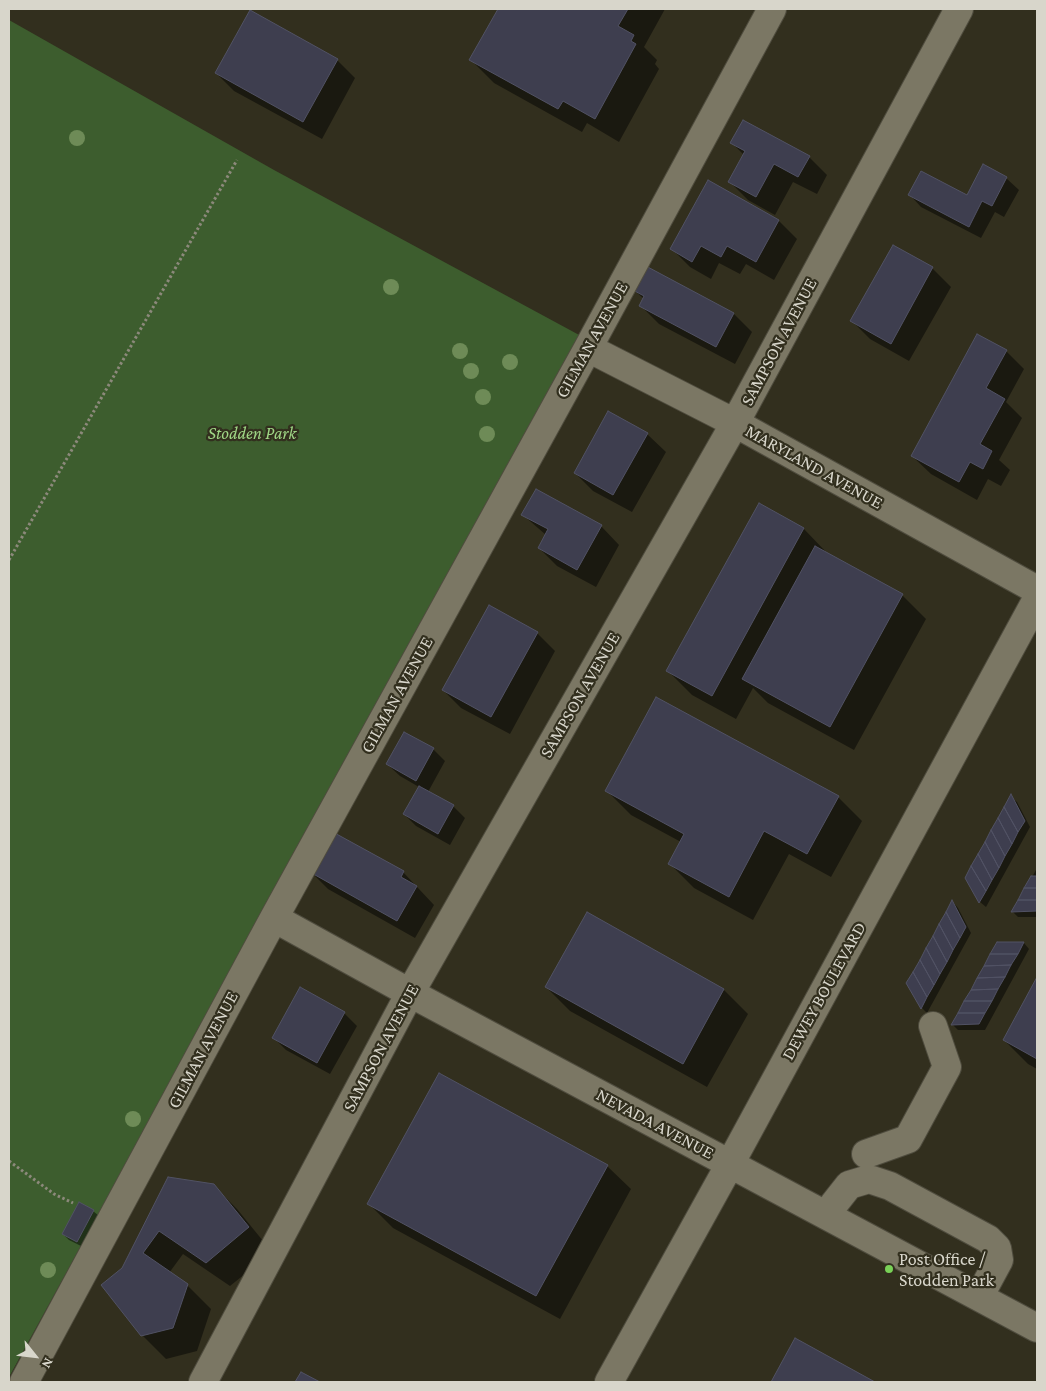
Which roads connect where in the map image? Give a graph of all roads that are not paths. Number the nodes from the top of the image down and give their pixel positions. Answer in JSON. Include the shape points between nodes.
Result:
{"nodes":[{"id":1,"x":772,"y":9,"type":"edge"},
{"id":2,"x":959,"y":9,"type":"edge"},
{"id":3,"x":588,"y":348,"type":"junction"},
{"id":4,"x":735,"y":424,"type":"junction"},
{"id":5,"x":1037,"y":590,"type":"edge"},
{"id":6,"x":1037,"y":599,"type":"edge"},
{"id":7,"x":274,"y":918,"type":"junction"},
{"id":8,"x":410,"y":993,"type":"junction"},
{"id":9,"x":933,"y":1026,"type":"dead end"},
{"id":10,"x":866,"y":1154,"type":"dead end"},
{"id":11,"x":730,"y":1164,"type":"junction"},
{"id":12,"x":828,"y":1216,"type":"junction"},
{"id":13,"x":979,"y":1296,"type":"junction"},
{"id":14,"x":1037,"y":1328,"type":"edge"},
{"id":15,"x":24,"y":1382,"type":"edge"},
{"id":16,"x":203,"y":1382,"type":"edge"},
{"id":17,"x":608,"y":1382,"type":"edge"}],
"edges":[{"from":1,"to":3,"type":"street","name":"GILMAN AVENUE"},
{"from":2,"to":4,"type":"street","name":"SAMPSON AVENUE"},
{"from":3,"to":4,"type":"street","name":"MARYLAND AVENUE"},
{"from":3,"to":7,"type":"street","name":"GILMAN AVENUE"},
{"from":4,"to":5,"type":"street","name":"MARYLAND AVENUE"},
{"from":4,"to":8,"type":"street","name":"SAMPSON AVENUE"},
{"from":6,"to":11,"type":"street","name":"DEWEY BOULEVARD"},
{"from":7,"to":8,"type":"street","name":"NEVADA AVENUE"},
{"from":7,"to":15,"type":"street","name":"GILMAN AVENUE"},
{"from":8,"to":11,"type":"street","name":"NEVADA AVENUE"},
{"from":8,"to":16,"type":"street","name":"SAMPSON AVENUE"},
{"from":9,"to":10,"type":"street","via":[[947,1067],[908,1139]]},
{"from":11,"to":12,"type":"street","name":"NEVADA AVENUE"},
{"from":11,"to":17,"type":"street","name":"DEWEY BOULEVARD"},
{"from":12,"to":13,"type":"street","name":"NEVADA AVENUE"},
{"from":12,"to":13,"type":"street","via":[[850,1185],[869,1179],[890,1186],[988,1239],[996,1248],[999,1260]]},
{"from":13,"to":14,"type":"street","name":"NEVADA AVENUE"}]}
